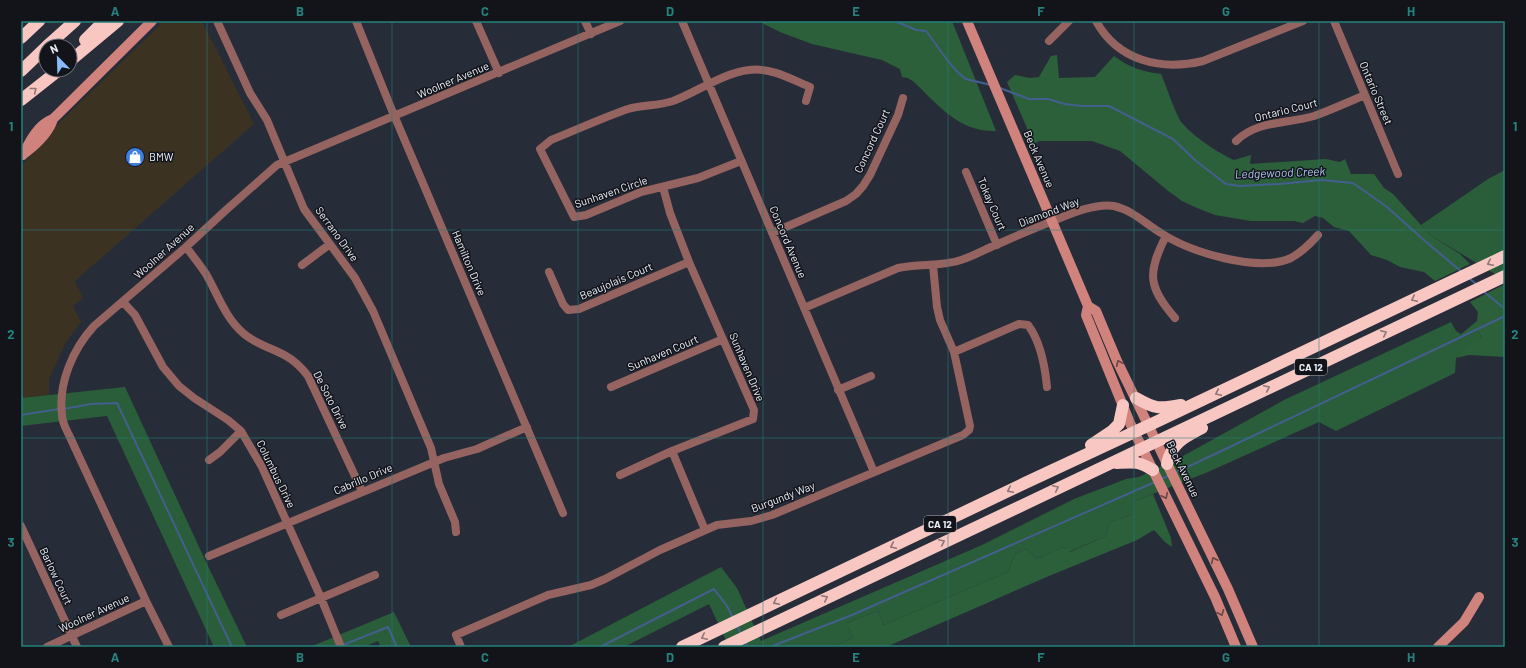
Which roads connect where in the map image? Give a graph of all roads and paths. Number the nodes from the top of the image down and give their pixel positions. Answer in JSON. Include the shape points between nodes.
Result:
{"nodes":[{"id":1,"x":39,"y":21,"type":"edge"},
{"id":2,"x":75,"y":21,"type":"edge"},
{"id":3,"x":104,"y":21,"type":"edge"},
{"id":4,"x":118,"y":21,"type":"edge"},
{"id":5,"x":152,"y":21,"type":"edge"},
{"id":6,"x":216,"y":21,"type":"edge"},
{"id":7,"x":356,"y":21,"type":"edge"},
{"id":8,"x":476,"y":21,"type":"edge"},
{"id":9,"x":585,"y":21,"type":"edge"},
{"id":10,"x":620,"y":21,"type":"edge"},
{"id":11,"x":682,"y":21,"type":"edge"},
{"id":12,"x":967,"y":21,"type":"edge"},
{"id":13,"x":1069,"y":21,"type":"edge"},
{"id":14,"x":1096,"y":21,"type":"edge"},
{"id":15,"x":1303,"y":21,"type":"edge"},
{"id":16,"x":1334,"y":21,"type":"edge"},
{"id":17,"x":591,"y":34,"type":"junction"},
{"id":18,"x":21,"y":38,"type":"edge"},
{"id":19,"x":56,"y":38,"type":"edge"},
{"id":20,"x":1049,"y":41,"type":"dead end"},
{"id":21,"x":78,"y":47,"type":"edge"},
{"id":22,"x":78,"y":54,"type":"edge"},
{"id":23,"x":38,"y":55,"type":"edge"},
{"id":24,"x":21,"y":71,"type":"edge"},
{"id":25,"x":498,"y":73,"type":"junction"},
{"id":26,"x":47,"y":79,"type":"edge"},
{"id":27,"x":709,"y":84,"type":"junction"},
{"id":28,"x":1366,"y":95,"type":"junction"},
{"id":29,"x":903,"y":98,"type":"dead end"},
{"id":30,"x":21,"y":100,"type":"edge"},
{"id":31,"x":806,"y":101,"type":"dead end"},
{"id":32,"x":394,"y":116,"type":"junction"},
{"id":33,"x":1236,"y":141,"type":"dead end"},
{"id":34,"x":22,"y":156,"type":"edge"},
{"id":35,"x":741,"y":161,"type":"junction"},
{"id":36,"x":284,"y":162,"type":"junction"},
{"id":37,"x":966,"y":172,"type":"dead end"},
{"id":38,"x":1398,"y":174,"type":"dead end"},
{"id":39,"x":663,"y":187,"type":"junction"},
{"id":40,"x":1053,"y":221,"type":"junction"},
{"id":41,"x":772,"y":233,"type":"junction"},
{"id":42,"x":1318,"y":235,"type":"dead end"},
{"id":43,"x":1166,"y":236,"type":"junction"},
{"id":44,"x":330,"y":244,"type":"junction"},
{"id":45,"x":997,"y":245,"type":"junction"},
{"id":46,"x":186,"y":247,"type":"junction"},
{"id":47,"x":1505,"y":256,"type":"edge"},
{"id":48,"x":689,"y":262,"type":"junction"},
{"id":49,"x":302,"y":265,"type":"dead end"},
{"id":50,"x":934,"y":265,"type":"junction"},
{"id":51,"x":549,"y":272,"type":"dead end"},
{"id":52,"x":1505,"y":276,"type":"edge"},
{"id":53,"x":123,"y":302,"type":"junction"},
{"id":54,"x":1088,"y":306,"type":"junction"},
{"id":55,"x":804,"y":308,"type":"junction"},
{"id":56,"x":1175,"y":318,"type":"dead end"},
{"id":57,"x":723,"y":339,"type":"junction"},
{"id":58,"x":954,"y":352,"type":"junction"},
{"id":59,"x":871,"y":376,"type":"dead end"},
{"id":60,"x":611,"y":387,"type":"dead end"},
{"id":61,"x":1047,"y":387,"type":"dead end"},
{"id":62,"x":838,"y":390,"type":"junction"},
{"id":63,"x":1248,"y":397,"type":"junction"},
{"id":64,"x":1136,"y":398,"type":"junction"},
{"id":65,"x":1196,"y":403,"type":"junction"},
{"id":66,"x":1123,"y":405,"type":"junction"},
{"id":67,"x":1148,"y":426,"type":"junction"},
{"id":68,"x":527,"y":427,"type":"junction"},
{"id":69,"x":241,"y":431,"type":"junction"},
{"id":70,"x":1134,"y":432,"type":"junction"},
{"id":71,"x":1156,"y":441,"type":"junction"},
{"id":72,"x":1142,"y":448,"type":"junction"},
{"id":73,"x":672,"y":451,"type":"junction"},
{"id":74,"x":210,"y":460,"type":"dead end"},
{"id":75,"x":434,"y":462,"type":"junction"},
{"id":76,"x":1108,"y":464,"type":"junction"},
{"id":77,"x":1167,"y":464,"type":"junction"},
{"id":78,"x":1153,"y":470,"type":"junction"},
{"id":79,"x":874,"y":472,"type":"junction"},
{"id":80,"x":620,"y":475,"type":"dead end"},
{"id":81,"x":1025,"y":483,"type":"junction"},
{"id":82,"x":362,"y":491,"type":"junction"},
{"id":83,"x":563,"y":513,"type":"dead end"},
{"id":84,"x":288,"y":524,"type":"junction"},
{"id":85,"x":21,"y":526,"type":"edge"},
{"id":86,"x":704,"y":530,"type":"junction"},
{"id":87,"x":456,"y":532,"type":"dead end"},
{"id":88,"x":209,"y":556,"type":"dead end"},
{"id":89,"x":375,"y":575,"type":"dead end"},
{"id":90,"x":1479,"y":597,"type":"dead end"},
{"id":91,"x":321,"y":598,"type":"junction"},
{"id":92,"x":146,"y":601,"type":"junction"},
{"id":93,"x":281,"y":615,"type":"dead end"},
{"id":94,"x":72,"y":635,"type":"junction"},
{"id":95,"x":728,"y":645,"type":"edge"},
{"id":96,"x":47,"y":647,"type":"edge"},
{"id":97,"x":77,"y":647,"type":"edge"},
{"id":98,"x":169,"y":647,"type":"edge"},
{"id":99,"x":341,"y":647,"type":"edge"},
{"id":100,"x":460,"y":647,"type":"edge"},
{"id":101,"x":682,"y":647,"type":"edge"},
{"id":102,"x":1236,"y":647,"type":"edge"},
{"id":103,"x":1253,"y":647,"type":"edge"},
{"id":104,"x":1438,"y":647,"type":"edge"}],
"edges":[{"from":1,"to":18,"type":"highway"},
{"from":2,"to":19,"type":"highway"},
{"from":3,"to":21,"type":"highway"},
{"from":4,"to":22,"type":"highway"},
{"from":5,"to":34,"type":"street","via":[[54,119],[35,146]]},
{"from":6,"to":36,"type":"street","name":"Serrano Drive","via":[[250,92],[267,120]]},
{"from":7,"to":32,"type":"street","name":"Hamilton Drive"},
{"from":8,"to":25,"type":"street"},
{"from":9,"to":17,"type":"street"},
{"from":10,"to":17,"type":"street","name":"Woolner Avenue"},
{"from":11,"to":27,"type":"street","name":"Concord Avenue"},
{"from":12,"to":40,"type":"street","name":"Beck Avenue"},
{"from":13,"to":20,"type":"street"},
{"from":14,"to":15,"type":"street","via":[[1106,36],[1132,56],[1168,66],[1203,61]]},
{"from":16,"to":28,"type":"street","name":"Ontario Street"},
{"from":17,"to":25,"type":"street","name":"Woolner Avenue"},
{"from":23,"to":24,"type":"highway"},
{"from":25,"to":32,"type":"street","name":"Woolner Avenue"},
{"from":30,"to":26,"type":"highway","one_way":true},
{"from":27,"to":31,"type":"street","via":[[750,69],[764,70],[810,87]]},
{"from":27,"to":35,"type":"street","name":"Concord Avenue"},
{"from":27,"to":39,"type":"street","name":"Sunhaven Circle","via":[[673,101],[629,109],[551,140],[540,149],[574,217],[586,215],[640,192]]},
{"from":28,"to":33,"type":"street","name":"Ontario Court","via":[[1313,116],[1256,128],[1243,134]]},
{"from":28,"to":38,"type":"street","name":"Ontario Street"},
{"from":29,"to":41,"type":"street","name":"Concord Court","via":[[898,115],[870,175],[856,194],[840,204]]},
{"from":32,"to":36,"type":"street","name":"Woolner Avenue"},
{"from":32,"to":68,"type":"street","name":"Hamilton Drive"},
{"from":35,"to":39,"type":"street","name":"Sunhaven Circle","via":[[698,178]]},
{"from":35,"to":41,"type":"street","name":"Concord Avenue"},
{"from":36,"to":44,"type":"street","name":"Serrano Drive","via":[[304,209]]},
{"from":36,"to":46,"type":"street","name":"Woolner Avenue","via":[[270,170]]},
{"from":37,"to":45,"type":"street","name":"Tokay Court"},
{"from":39,"to":48,"type":"street","name":"Sunhaven Drive"},
{"from":40,"to":43,"type":"street","name":"Diamond Way","via":[[1091,208],[1113,206],[1134,215]]},
{"from":40,"to":45,"type":"street","name":"Diamond Way"},
{"from":40,"to":54,"type":"street","name":"Beck Avenue"},
{"from":41,"to":55,"type":"street","name":"Concord Avenue"},
{"from":42,"to":43,"type":"street","name":"Diamond Way","via":[[1304,250],[1273,263],[1236,261],[1195,250]]},
{"from":43,"to":56,"type":"street","via":[[1160,248],[1153,277],[1156,293]]},
{"from":44,"to":49,"type":"street"},
{"from":44,"to":75,"type":"street","name":"Serrano Drive","via":[[355,278],[373,311],[431,448]]},
{"from":45,"to":50,"type":"street","name":"Diamond Way","via":[[961,261]]},
{"from":46,"to":53,"type":"street","name":"Woolner Avenue"},
{"from":46,"to":82,"type":"street","name":"De Soto Drive","via":[[206,274],[234,324],[254,341],[287,356],[308,376]]},
{"from":47,"to":65,"type":"highway","number":"CA 12","one_way":true},
{"from":48,"to":51,"type":"street","name":"Beaujolais Court","via":[[579,309],[568,310]]},
{"from":48,"to":57,"type":"street","name":"Sunhaven Drive"},
{"from":50,"to":55,"type":"street","name":"Diamond Way","via":[[898,268]]},
{"from":50,"to":58,"type":"street","name":"Burgundy Way","via":[[937,307]]},
{"from":63,"to":52,"type":"highway","number":"CA 12","one_way":true},
{"from":53,"to":69,"type":"street","name":"Columbus Drive","via":[[136,315],[163,367],[179,386]]},
{"from":53,"to":92,"type":"street","name":"Woolner Avenue","via":[[83,338],[63,382],[62,416]]},
{"from":64,"to":54,"type":"street","name":"Beck Avenue","one_way":true,"via":[[1096,311]]},
{"from":54,"to":66,"type":"street","name":"Beck Avenue","via":[[1086,315]]},
{"from":55,"to":62,"type":"street","name":"Concord Avenue"},
{"from":57,"to":60,"type":"street","name":"Sunhaven Court"},
{"from":57,"to":73,"type":"street","name":"Sunhaven Drive","via":[[754,410],[753,419]]},
{"from":58,"to":61,"type":"street","via":[[1019,324],[1028,325],[1034,333],[1045,367]]},
{"from":58,"to":79,"type":"street","name":"Burgundy Way","via":[[969,430],[963,435]]},
{"from":59,"to":62,"type":"street"},
{"from":62,"to":79,"type":"street","name":"Concord Avenue"},
{"from":63,"to":71,"type":"highway","number":"CA 12"},
{"from":63,"to":77,"type":"highway","via":[[1223,416],[1186,436],[1169,454]]},
{"from":64,"to":65,"type":"highway","via":[[1153,407],[1163,408]]},
{"from":64,"to":67,"type":"street","name":"Beck Avenue"},
{"from":65,"to":67,"type":"highway","number":"CA 12"},
{"from":66,"to":70,"type":"street","name":"Beck Avenue"},
{"from":66,"to":81,"type":"highway","via":[[1119,424],[1112,431]]},
{"from":67,"to":70,"type":"highway","number":"CA 12"},
{"from":67,"to":71,"type":"street","name":"Beck Avenue"},
{"from":68,"to":75,"type":"street","name":"Cabrillo Drive","via":[[477,449]]},
{"from":68,"to":83,"type":"street","name":"Hamilton Drive"},
{"from":69,"to":74,"type":"street"},
{"from":69,"to":84,"type":"street","name":"Columbus Drive","via":[[262,467]]},
{"from":70,"to":72,"type":"street","name":"Beck Avenue"},
{"from":70,"to":81,"type":"highway","number":"CA 12"},
{"from":71,"to":72,"type":"highway","number":"CA 12"},
{"from":71,"to":77,"type":"street","name":"Beck Avenue"},
{"from":72,"to":76,"type":"highway","number":"CA 12"},
{"from":72,"to":78,"type":"street","name":"Beck Avenue"},
{"from":73,"to":80,"type":"street"},
{"from":73,"to":86,"type":"street"},
{"from":75,"to":82,"type":"street","name":"Cabrillo Drive"},
{"from":75,"to":87,"type":"street","name":"Serrano Drive","via":[[439,484],[455,522]]},
{"from":76,"to":78,"type":"highway","via":[[1134,462]]},
{"from":95,"to":76,"type":"highway","number":"CA 12","one_way":true},
{"from":103,"to":77,"type":"street","name":"Beck Avenue","one_way":true,"via":[[1228,589]]},
{"from":78,"to":102,"type":"street","name":"Beck Avenue","one_way":true},
{"from":79,"to":86,"type":"street","name":"Burgundy Way","via":[[772,515],[751,521],[717,525]]},
{"from":81,"to":101,"type":"highway","number":"CA 12","one_way":true},
{"from":82,"to":84,"type":"street","name":"Cabrillo Drive"},
{"from":84,"to":88,"type":"street","name":"Cabrillo Drive"},
{"from":84,"to":91,"type":"street","name":"Columbus Drive"},
{"from":85,"to":94,"type":"street","name":"Barlow Court"},
{"from":86,"to":100,"type":"street","name":"Burgundy Way","via":[[591,585],[548,595],[456,635]]},
{"from":89,"to":91,"type":"street"},
{"from":90,"to":104,"type":"street","via":[[1464,622]]},
{"from":91,"to":93,"type":"street"},
{"from":91,"to":99,"type":"street","name":"Columbus Drive"},
{"from":92,"to":94,"type":"street","name":"Woolner Avenue"},
{"from":92,"to":98,"type":"street"},
{"from":94,"to":96,"type":"street","name":"Woolner Avenue"},
{"from":94,"to":97,"type":"street","name":"Barlow Court"}]}
